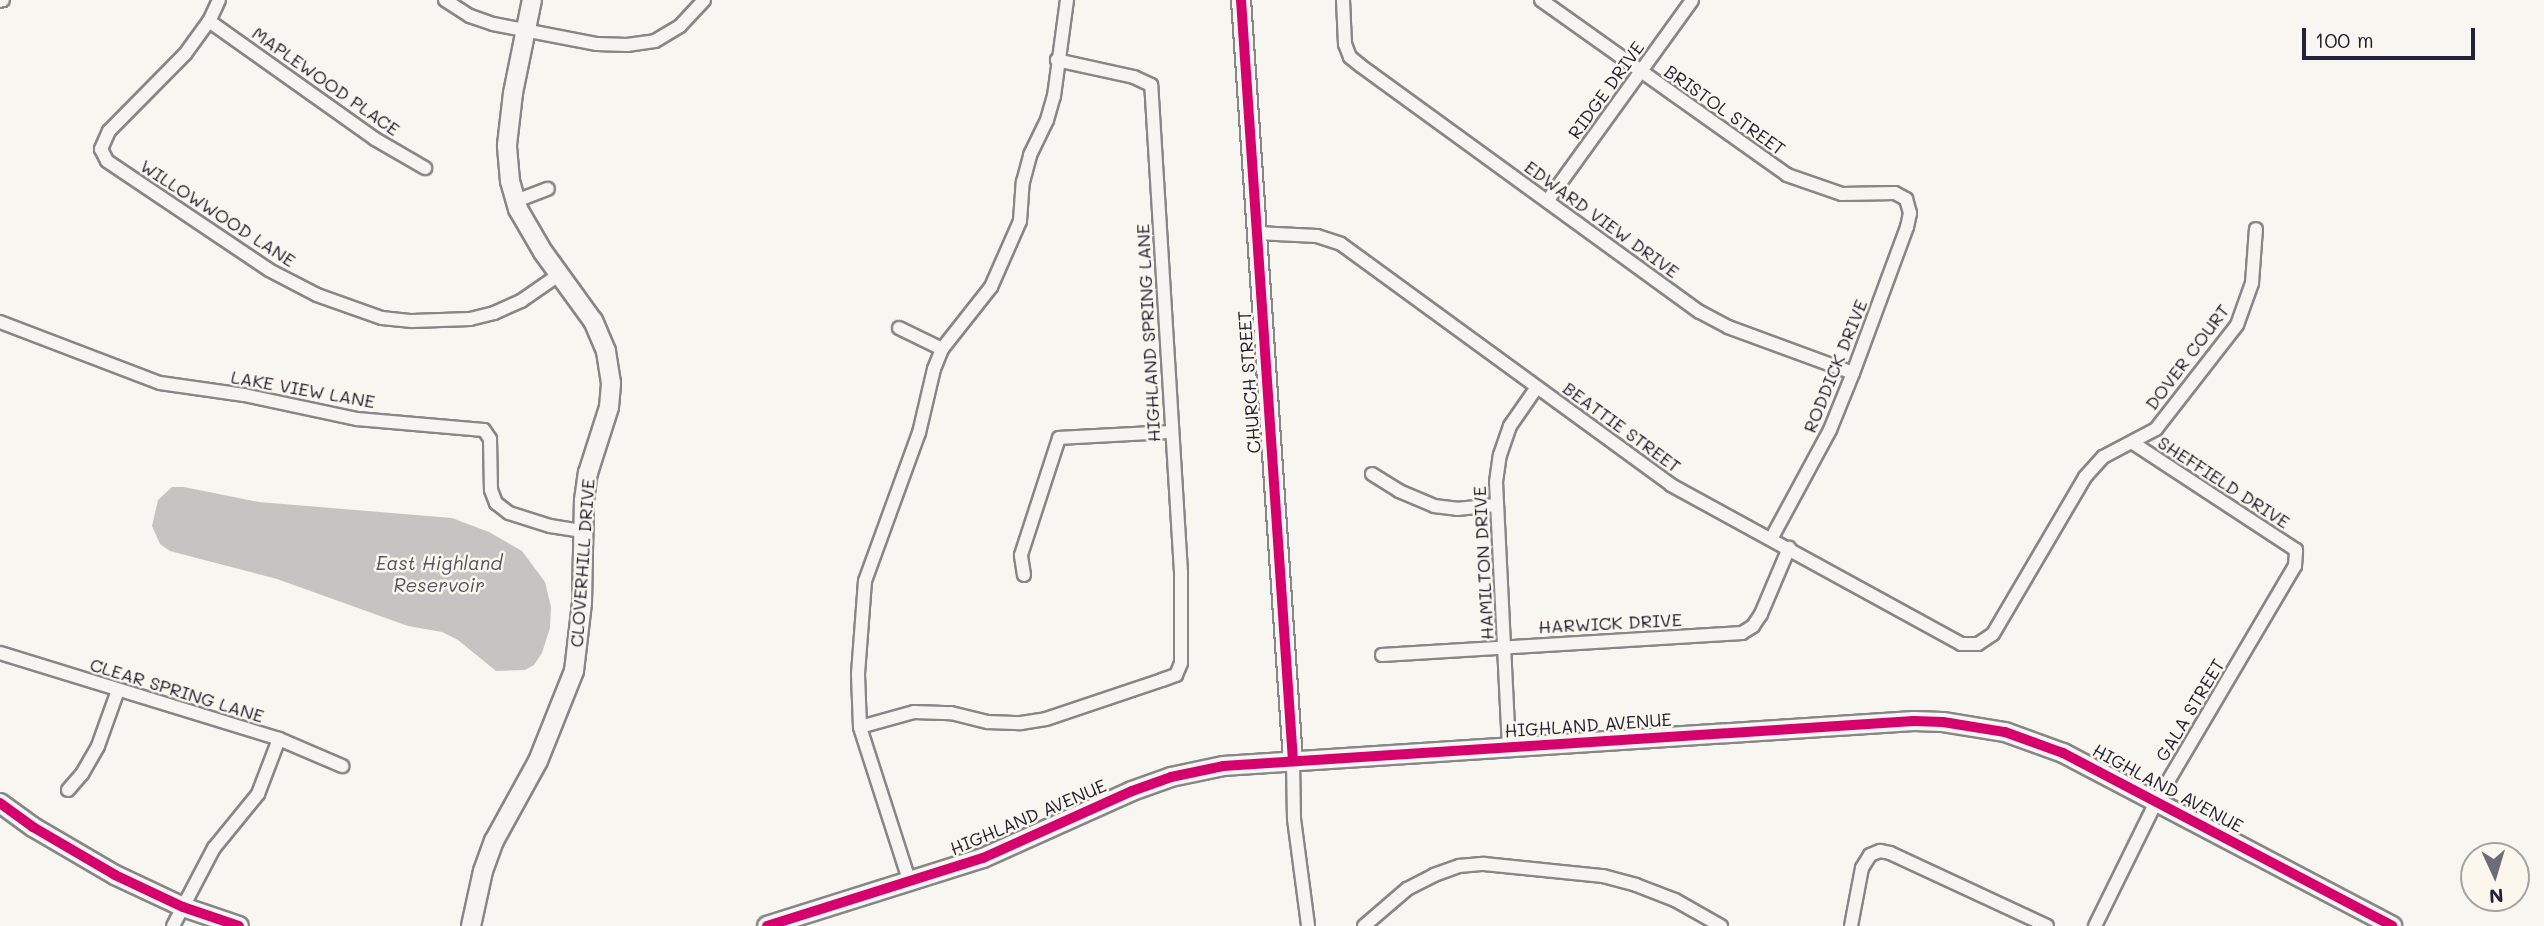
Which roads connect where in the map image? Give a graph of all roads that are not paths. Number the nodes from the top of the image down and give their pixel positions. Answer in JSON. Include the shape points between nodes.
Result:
{"nodes":[{"id":1,"x":219,"y":0,"type":"edge"},
{"id":2,"x":445,"y":0,"type":"edge"},
{"id":3,"x":532,"y":0,"type":"edge"},
{"id":4,"x":704,"y":0,"type":"edge"},
{"id":5,"x":1067,"y":0,"type":"edge"},
{"id":6,"x":1241,"y":0,"type":"edge"},
{"id":7,"x":1343,"y":0,"type":"edge"},
{"id":8,"x":1541,"y":0,"type":"edge"},
{"id":9,"x":1692,"y":0,"type":"edge"},
{"id":10,"x":209,"y":20,"type":"junction"},
{"id":11,"x":525,"y":29,"type":"junction"},
{"id":12,"x":1057,"y":60,"type":"junction"},
{"id":13,"x":1640,"y":71,"type":"junction"},
{"id":14,"x":425,"y":168,"type":"dead end"},
{"id":15,"x":548,"y":189,"type":"dead end"},
{"id":16,"x":1548,"y":200,"type":"junction"},
{"id":17,"x":1906,"y":200,"type":"joint"},
{"id":18,"x":516,"y":201,"type":"junction"},
{"id":19,"x":2256,"y":229,"type":"dead end"},
{"id":20,"x":1256,"y":233,"type":"junction"},
{"id":21,"x":560,"y":274,"type":"junction"},
{"id":22,"x":0,"y":322,"type":"edge"},
{"id":23,"x":899,"y":328,"type":"dead end"},
{"id":24,"x":942,"y":349,"type":"junction"},
{"id":25,"x":1853,"y":373,"type":"junction"},
{"id":26,"x":1537,"y":387,"type":"junction"},
{"id":27,"x":1171,"y":432,"type":"junction"},
{"id":28,"x":2133,"y":443,"type":"junction"},
{"id":29,"x":1372,"y":474,"type":"dead end"},
{"id":30,"x":1496,"y":505,"type":"junction"},
{"id":31,"x":583,"y":531,"type":"junction"},
{"id":32,"x":1771,"y":539,"type":"junction"},
{"id":33,"x":1789,"y":548,"type":"junction"},
{"id":34,"x":2296,"y":550,"type":"joint"},
{"id":35,"x":1024,"y":575,"type":"dead end"},
{"id":36,"x":1978,"y":644,"type":"joint"},
{"id":37,"x":1504,"y":647,"type":"junction"},
{"id":38,"x":0,"y":653,"type":"edge"},
{"id":39,"x":1382,"y":654,"type":"dead end"},
{"id":40,"x":118,"y":690,"type":"junction"},
{"id":41,"x":860,"y":727,"type":"junction"},
{"id":42,"x":279,"y":739,"type":"junction"},
{"id":43,"x":1509,"y":748,"type":"junction"},
{"id":44,"x":1293,"y":761,"type":"junction"},
{"id":45,"x":342,"y":766,"type":"dead end"},
{"id":46,"x":68,"y":790,"type":"dead end"},
{"id":47,"x":2157,"y":800,"type":"junction"},
{"id":48,"x":0,"y":803,"type":"edge"},
{"id":49,"x":909,"y":883,"type":"junction"},
{"id":50,"x":183,"y":907,"type":"junction"},
{"id":51,"x":173,"y":926,"type":"edge"},
{"id":52,"x":239,"y":926,"type":"edge"},
{"id":53,"x":471,"y":926,"type":"edge"},
{"id":54,"x":767,"y":926,"type":"edge"},
{"id":55,"x":1308,"y":926,"type":"edge"},
{"id":56,"x":1364,"y":926,"type":"edge"},
{"id":57,"x":1721,"y":926,"type":"edge"},
{"id":58,"x":1851,"y":926,"type":"edge"},
{"id":59,"x":2047,"y":926,"type":"edge"},
{"id":60,"x":2095,"y":926,"type":"edge"},
{"id":61,"x":2391,"y":926,"type":"edge"}],
"edges":[{"from":1,"to":10,"type":"street"},
{"from":2,"to":11,"type":"street","via":[[470,16]]},
{"from":3,"to":11,"type":"main road","name":"CLOVERHILL DRIVE"},
{"from":4,"to":11,"type":"street","via":[[680,26],[655,41],[597,44]]},
{"from":5,"to":12,"type":"street"},
{"from":6,"to":20,"type":"main road","name":"CHURCH STREET"},
{"from":7,"to":16,"type":"street","name":"EDWARD VIEW DRIVE","via":[[1350,57]]},
{"from":8,"to":13,"type":"street","name":"BRISTOL STREET"},
{"from":9,"to":13,"type":"street","name":"RIDGE DRIVE"},
{"from":10,"to":14,"type":"street","name":"MAPLEWOOD PLACE","via":[[375,139]]},
{"from":10,"to":21,"type":"street","name":"WILLOWWOOD LANE","via":[[185,54],[109,131],[101,149],[107,161],[269,270],[317,295],[382,318],[470,319],[521,301]]},
{"from":11,"to":18,"type":"main road","name":"CLOVERHILL DRIVE","via":[[507,145]]},
{"from":12,"to":24,"type":"street","via":[[1054,96],[1030,155],[1020,221],[1010,251],[992,286]]},
{"from":12,"to":27,"type":"street","name":"HIGHLAND SPRING LANE","via":[[1151,85]]},
{"from":13,"to":16,"type":"street","name":"RIDGE DRIVE"},
{"from":13,"to":17,"type":"street","name":"BRISTOL STREET","via":[[1787,175],[1842,194],[1895,193]]},
{"from":15,"to":18,"type":"street"},
{"from":16,"to":25,"type":"street","name":"EDWARD VIEW DRIVE","via":[[1699,312]]},
{"from":17,"to":25,"type":"street","name":"RODDICK DRIVE","via":[[1910,212],[1907,226]]},
{"from":18,"to":21,"type":"main road","name":"CLOVERHILL DRIVE"},
{"from":19,"to":28,"type":"street","name":"DOVER COURT","via":[[2252,283],[2237,325],[2156,429]]},
{"from":20,"to":26,"type":"street","name":"BEATTIE STREET","via":[[1317,236],[1342,244]]},
{"from":20,"to":44,"type":"main road","name":"CHURCH STREET"},
{"from":21,"to":31,"type":"main road","name":"CLOVERHILL DRIVE","via":[[593,321],[606,351],[611,383],[609,407],[588,473]]},
{"from":22,"to":31,"type":"street","name":"LAKE VIEW LANE","via":[[160,383],[357,419],[484,430],[491,439],[491,490],[496,503],[509,513]]},
{"from":23,"to":24,"type":"street"},
{"from":24,"to":41,"type":"street","via":[[919,433],[865,581],[858,660]]},
{"from":25,"to":32,"type":"street","name":"RODDICK DRIVE","via":[[1830,429]]},
{"from":26,"to":30,"type":"street","name":"HAMILTON DRIVE","via":[[1510,426],[1500,455]]},
{"from":26,"to":32,"type":"street","name":"BEATTIE STREET","via":[[1671,485]]},
{"from":27,"to":35,"type":"street","via":[[1059,438],[1021,555]]},
{"from":27,"to":41,"type":"street","name":"HIGHLAND SPRING LANE","via":[[1181,572],[1181,663],[1176,675],[1046,719],[988,722],[951,713],[914,712]]},
{"from":28,"to":34,"type":"street","name":"SHEFFIELD DRIVE"},
{"from":28,"to":36,"type":"street","name":"DOVER COURT","via":[[2103,457],[2085,477],[1993,634]]},
{"from":29,"to":30,"type":"street","via":[[1434,506]]},
{"from":30,"to":37,"type":"street","name":"HAMILTON DRIVE"},
{"from":31,"to":53,"type":"main road","name":"CLOVERHILL DRIVE","via":[[582,603],[574,671],[538,761],[494,841]]},
{"from":32,"to":33,"type":"street","name":"BEATTIE STREET"},
{"from":33,"to":36,"type":"street","name":"BEATTIE STREET","via":[[1961,643]]},
{"from":33,"to":37,"type":"street","name":"HARWICK DRIVE","via":[[1761,614],[1742,633]]},
{"from":34,"to":47,"type":"street","name":"GALA STREET","via":[[2295,566]]},
{"from":37,"to":39,"type":"street","name":"HARWICK DRIVE"},
{"from":37,"to":43,"type":"street","name":"HAMILTON DRIVE"},
{"from":38,"to":40,"type":"street","name":"CLEAR SPRING LANE"},
{"from":40,"to":42,"type":"street","name":"CLEAR SPRING LANE"},
{"from":40,"to":46,"type":"street","via":[[98,746]]},
{"from":41,"to":49,"type":"street"},
{"from":42,"to":45,"type":"street","name":"CLEAR SPRING LANE"},
{"from":42,"to":50,"type":"street","via":[[258,794],[214,848]]},
{"from":43,"to":44,"type":"main road","name":"HIGHLAND AVENUE"},
{"from":43,"to":47,"type":"main road","name":"HIGHLAND AVENUE","via":[[1877,722],[1943,722],[2036,742]]},
{"from":44,"to":49,"type":"main road","name":"HIGHLAND AVENUE","via":[[1223,766],[1171,777],[983,858]]},
{"from":44,"to":55,"type":"street","name":"CHURCH STREET","via":[[1294,819]]},
{"from":47,"to":60,"type":"street","name":"GALA STREET"},
{"from":47,"to":61,"type":"main road","name":"HIGHLAND AVENUE"},
{"from":48,"to":50,"type":"main road","via":[[115,875]]},
{"from":49,"to":54,"type":"main road","name":"HIGHLAND AVENUE"},
{"from":50,"to":51,"type":"street"},
{"from":50,"to":52,"type":"main road"},
{"from":56,"to":57,"type":"street","via":[[1407,889],[1434,875],[1484,864],[1591,875],[1636,885]]},
{"from":58,"to":59,"type":"street","via":[[1862,868],[1870,855],[1880,851]]}]}
